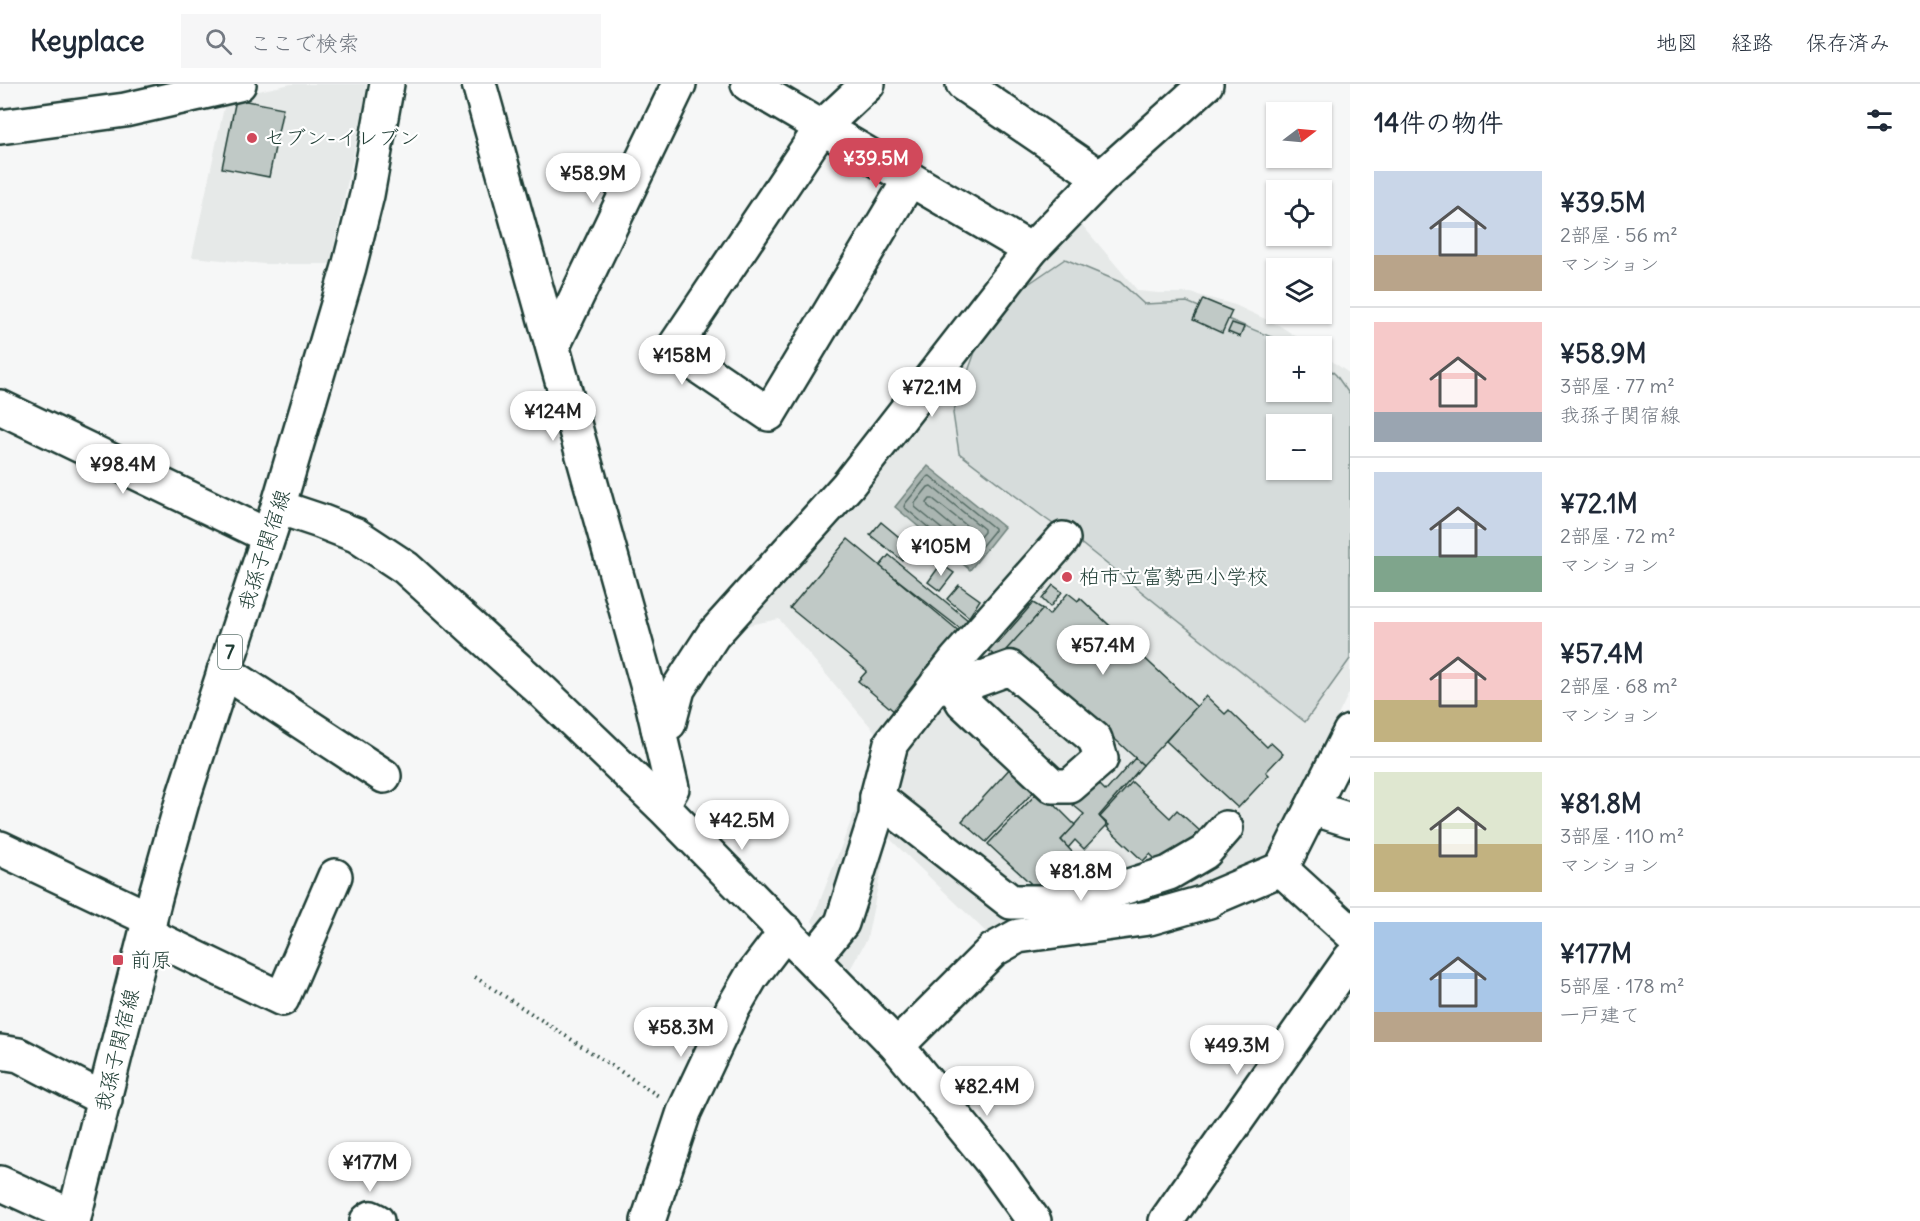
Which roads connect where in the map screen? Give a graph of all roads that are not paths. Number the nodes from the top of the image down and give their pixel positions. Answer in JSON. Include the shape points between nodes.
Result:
{"nodes":[{"id":1,"x":239,"y":84,"type":"edge"},
{"id":2,"x":387,"y":84,"type":"edge"},
{"id":3,"x":479,"y":84,"type":"edge"},
{"id":4,"x":679,"y":84,"type":"edge"},
{"id":5,"x":748,"y":84,"type":"edge"},
{"id":6,"x":868,"y":84,"type":"edge"},
{"id":7,"x":963,"y":84,"type":"edge"},
{"id":8,"x":1206,"y":84,"type":"edge"},
{"id":9,"x":0,"y":126,"type":"edge"},
{"id":10,"x":822,"y":127,"type":"junction"},
{"id":11,"x":1101,"y":178,"type":"junction"},
{"id":12,"x":910,"y":179,"type":"junction"},
{"id":13,"x":1031,"y":250,"type":"junction"},
{"id":14,"x":553,"y":346,"type":"junction"},
{"id":15,"x":0,"y":407,"type":"edge"},
{"id":16,"x":273,"y":521,"type":"junction"},
{"id":17,"x":1063,"y":538,"type":"dead end"},
{"id":18,"x":224,"y":671,"type":"junction"},
{"id":19,"x":658,"y":728,"type":"junction"},
{"id":20,"x":1350,"y":732,"type":"edge"},
{"id":21,"x":384,"y":776,"type":"dead end"},
{"id":22,"x":877,"y":797,"type":"junction"},
{"id":23,"x":662,"y":806,"type":"junction"},
{"id":24,"x":1312,"y":808,"type":"junction"},
{"id":25,"x":1350,"y":820,"type":"edge"},
{"id":26,"x":1226,"y":828,"type":"dead end"},
{"id":27,"x":0,"y":848,"type":"edge"},
{"id":28,"x":1281,"y":869,"type":"junction"},
{"id":29,"x":335,"y":876,"type":"dead end"},
{"id":30,"x":148,"y":926,"type":"junction"},
{"id":31,"x":786,"y":931,"type":"junction"},
{"id":32,"x":1350,"y":932,"type":"edge"},
{"id":33,"x":813,"y":959,"type":"junction"},
{"id":34,"x":1350,"y":959,"type":"edge"},
{"id":35,"x":897,"y":1046,"type":"junction"},
{"id":36,"x":0,"y":1052,"type":"edge"},
{"id":37,"x":105,"y":1100,"type":"junction"},
{"id":38,"x":0,"y":1183,"type":"edge"},
{"id":39,"x":74,"y":1219,"type":"edge"},
{"id":40,"x":367,"y":1221,"type":"edge"},
{"id":41,"x":377,"y":1221,"type":"edge"},
{"id":42,"x":648,"y":1221,"type":"edge"},
{"id":43,"x":1034,"y":1221,"type":"edge"},
{"id":44,"x":1166,"y":1221,"type":"edge"}],
"edges":[{"from":1,"to":9,"type":"street","via":[[125,110]]},
{"from":2,"to":16,"type":"street","name":"我孫子関宿線","number":"7","via":[[365,205],[349,267]]},
{"from":3,"to":14,"type":"street"},
{"from":4,"to":14,"type":"street"},
{"from":5,"to":10,"type":"street"},
{"from":6,"to":10,"type":"street"},
{"from":7,"to":11,"type":"street"},
{"from":8,"to":11,"type":"street"},
{"from":10,"to":12,"type":"street"},
{"from":10,"to":12,"type":"street","via":[[673,349],[769,414]]},
{"from":11,"to":13,"type":"street"},
{"from":12,"to":13,"type":"street"},
{"from":13,"to":19,"type":"street","via":[[848,485],[713,635],[678,689],[669,723]]},
{"from":14,"to":19,"type":"street"},
{"from":15,"to":16,"type":"street"},
{"from":16,"to":18,"type":"street","name":"我孫子関宿線","number":"7"},
{"from":16,"to":23,"type":"street","via":[[320,521],[356,535],[406,568]]},
{"from":17,"to":22,"type":"street","via":[[947,685],[891,743]]},
{"from":18,"to":21,"type":"street"},
{"from":18,"to":30,"type":"street","name":"我孫子関宿線","number":"7"},
{"from":19,"to":23,"type":"street","via":[[672,788]]},
{"from":20,"to":24,"type":"street"},
{"from":22,"to":26,"type":"street","via":[[1011,902],[1051,902],[1110,892],[1168,873],[1205,852]]},
{"from":22,"to":33,"type":"street","via":[[876,816],[842,923]]},
{"from":23,"to":31,"type":"street"},
{"from":24,"to":25,"type":"street"},
{"from":24,"to":28,"type":"street"},
{"from":27,"to":30,"type":"street"},
{"from":28,"to":32,"type":"street"},
{"from":28,"to":35,"type":"street","via":[[1209,901],[1149,918],[1018,936],[993,950]]},
{"from":29,"to":30,"type":"street","via":[[282,999]]},
{"from":30,"to":37,"type":"street","name":"我孫子関宿線","number":"7"},
{"from":31,"to":33,"type":"street"},
{"from":31,"to":42,"type":"street","via":[[733,1008],[684,1112]]},
{"from":33,"to":35,"type":"street"},
{"from":34,"to":44,"type":"street"},
{"from":35,"to":43,"type":"street","via":[[991,1161]]},
{"from":36,"to":37,"type":"street","via":[[19,1055]]},
{"from":37,"to":39,"type":"street","name":"我孫子関宿線","number":"7"},
{"from":38,"to":39,"type":"street"},
{"from":40,"to":41,"type":"street"}]}
